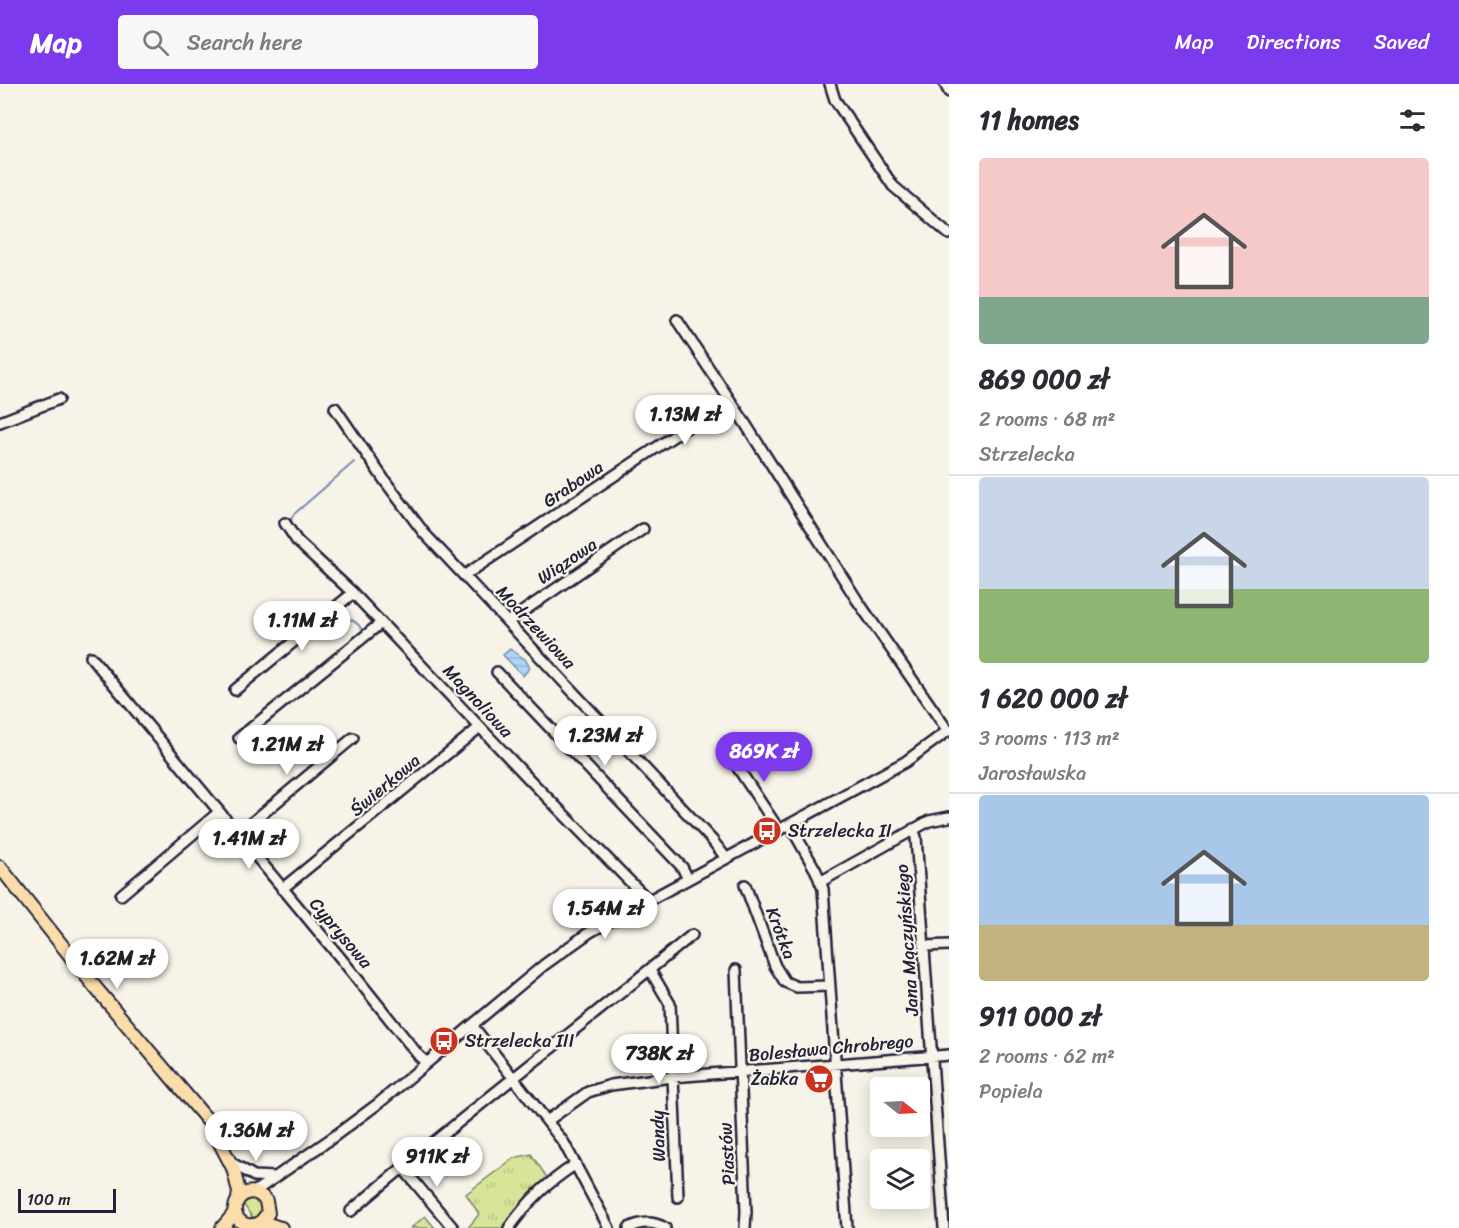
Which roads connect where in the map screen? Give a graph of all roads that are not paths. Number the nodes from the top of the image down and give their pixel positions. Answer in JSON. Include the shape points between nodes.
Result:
{"nodes":[{"id":1,"x":830,"y":84,"type":"edge"},
{"id":2,"x":945,"y":84,"type":"edge"},
{"id":3,"x":949,"y":92,"type":"edge"},
{"id":4,"x":949,"y":234,"type":"edge"},
{"id":5,"x":676,"y":320,"type":"dead end"},
{"id":6,"x":59,"y":399,"type":"dead end"},
{"id":7,"x":728,"y":400,"type":"junction"},
{"id":8,"x":335,"y":408,"type":"dead end"},
{"id":9,"x":0,"y":422,"type":"edge"},
{"id":10,"x":285,"y":524,"type":"dead end"},
{"id":11,"x":643,"y":529,"type":"dead end"},
{"id":12,"x":465,"y":575,"type":"junction"},
{"id":13,"x":353,"y":593,"type":"junction"},
{"id":14,"x":509,"y":621,"type":"junction"},
{"id":15,"x":381,"y":623,"type":"junction"},
{"id":16,"x":91,"y":657,"type":"dead end"},
{"id":17,"x":497,"y":672,"type":"dead end"},
{"id":18,"x":235,"y":690,"type":"dead end"},
{"id":19,"x":480,"y":727,"type":"junction"},
{"id":20,"x":948,"y":730,"type":"edge"},
{"id":21,"x":239,"y":738,"type":"dead end"},
{"id":22,"x":353,"y":738,"type":"dead end"},
{"id":23,"x":726,"y":750,"type":"dead end"},
{"id":24,"x":219,"y":812,"type":"junction"},
{"id":25,"x":949,"y":818,"type":"edge"},
{"id":26,"x":790,"y":825,"type":"junction"},
{"id":27,"x":914,"y":830,"type":"junction"},
{"id":28,"x":779,"y":831,"type":"junction"},
{"id":29,"x":237,"y":835,"type":"junction"},
{"id":30,"x":726,"y":858,"type":"junction"},
{"id":31,"x":0,"y":867,"type":"edge"},
{"id":32,"x":688,"y":879,"type":"junction"},
{"id":33,"x":820,"y":882,"type":"junction"},
{"id":34,"x":745,"y":885,"type":"dead end"},
{"id":35,"x":282,"y":889,"type":"junction"},
{"id":36,"x":121,"y":895,"type":"dead end"},
{"id":37,"x":648,"y":901,"type":"junction"},
{"id":38,"x":693,"y":935,"type":"dead end"},
{"id":39,"x":949,"y":945,"type":"edge"},
{"id":40,"x":924,"y":946,"type":"junction"},
{"id":41,"x":650,"y":970,"type":"junction"},
{"id":42,"x":736,"y":970,"type":"dead end"},
{"id":43,"x":830,"y":986,"type":"junction"},
{"id":44,"x":472,"y":1025,"type":"junction"},
{"id":45,"x":949,"y":1055,"type":"edge"},
{"id":46,"x":932,"y":1056,"type":"junction"},
{"id":47,"x":427,"y":1063,"type":"junction"},
{"id":48,"x":835,"y":1065,"type":"junction"},
{"id":49,"x":740,"y":1072,"type":"junction"},
{"id":50,"x":672,"y":1077,"type":"junction"},
{"id":51,"x":514,"y":1079,"type":"junction"},
{"id":52,"x":547,"y":1121,"type":"junction"},
{"id":53,"x":576,"y":1164,"type":"junction"},
{"id":54,"x":232,"y":1165,"type":"junction"},
{"id":55,"x":402,"y":1167,"type":"junction"},
{"id":56,"x":277,"y":1177,"type":"junction"},
{"id":57,"x":252,"y":1192,"type":"junction"},
{"id":58,"x":678,"y":1197,"type":"dead end"},
{"id":59,"x":237,"y":1204,"type":"junction"},
{"id":60,"x":268,"y":1205,"type":"junction"},
{"id":61,"x":351,"y":1211,"type":"dead end"},
{"id":62,"x":243,"y":1223,"type":"junction"},
{"id":63,"x":260,"y":1223,"type":"junction"},
{"id":64,"x":222,"y":1228,"type":"edge"},
{"id":65,"x":227,"y":1228,"type":"edge"},
{"id":66,"x":282,"y":1228,"type":"edge"},
{"id":67,"x":453,"y":1228,"type":"edge"},
{"id":68,"x":509,"y":1228,"type":"edge"},
{"id":69,"x":609,"y":1228,"type":"edge"},
{"id":70,"x":629,"y":1228,"type":"edge"},
{"id":71,"x":665,"y":1228,"type":"edge"},
{"id":72,"x":745,"y":1228,"type":"edge"},
{"id":73,"x":847,"y":1228,"type":"edge"},
{"id":74,"x":944,"y":1228,"type":"edge"}],
"edges":[{"from":1,"to":4,"type":"street","via":[[835,100],[893,186]]},
{"from":2,"to":3,"type":"street"},
{"from":5,"to":7,"type":"street"},
{"from":6,"to":9,"type":"street"},
{"from":7,"to":12,"type":"street","name":"Grabowa"},
{"from":7,"to":20,"type":"street","via":[[857,600]]},
{"from":8,"to":12,"type":"street","name":"Modrzewiowa","via":[[424,532]]},
{"from":10,"to":13,"type":"street","name":"Magnoliowa","via":[[297,541]]},
{"from":11,"to":14,"type":"street","name":"Wiązowa"},
{"from":12,"to":14,"type":"street","name":"Modrzewiowa"},
{"from":13,"to":15,"type":"street","name":"Magnoliowa"},
{"from":13,"to":18,"type":"street"},
{"from":14,"to":30,"type":"street","name":"Modrzewiowa"},
{"from":15,"to":19,"type":"street","name":"Magnoliowa"},
{"from":15,"to":21,"type":"street"},
{"from":16,"to":24,"type":"street","name":"Cyprysowa"},
{"from":17,"to":32,"type":"street","via":[[682,867]]},
{"from":19,"to":35,"type":"street","name":"Świerkowa"},
{"from":19,"to":37,"type":"street","name":"Magnoliowa"},
{"from":20,"to":26,"type":"street","via":[[905,762]]},
{"from":22,"to":29,"type":"street"},
{"from":23,"to":28,"type":"street"},
{"from":24,"to":29,"type":"street","name":"Cyprysowa"},
{"from":24,"to":36,"type":"street"},
{"from":25,"to":27,"type":"street"},
{"from":26,"to":28,"type":"street"},
{"from":26,"to":33,"type":"street"},
{"from":27,"to":33,"type":"street"},
{"from":27,"to":40,"type":"street","name":"Jana Mączyńskiego"},
{"from":28,"to":30,"type":"street"},
{"from":29,"to":35,"type":"street","name":"Cyprysowa"},
{"from":30,"to":32,"type":"street"},
{"from":31,"to":54,"type":"main road","via":[[208,1122]]},
{"from":32,"to":37,"type":"street"},
{"from":33,"to":43,"type":"street","via":[[826,911]]},
{"from":34,"to":43,"type":"street","name":"Krótka","via":[[781,977],[797,987]]},
{"from":35,"to":47,"type":"street","name":"Cyprysowa"},
{"from":37,"to":44,"type":"street","via":[[590,932]]},
{"from":38,"to":41,"type":"street"},
{"from":39,"to":40,"type":"street"},
{"from":40,"to":46,"type":"street","name":"Jana Mączyńskiego"},
{"from":41,"to":50,"type":"street","name":"Wandy","via":[[670,1004]]},
{"from":41,"to":51,"type":"street"},
{"from":42,"to":49,"type":"street","name":"Piastów"},
{"from":43,"to":48,"type":"street"},
{"from":44,"to":47,"type":"street"},
{"from":44,"to":51,"type":"street"},
{"from":45,"to":46,"type":"street","name":"Bolesława Chrobrego"},
{"from":46,"to":48,"type":"street","name":"Bolesława Chrobrego"},
{"from":46,"to":74,"type":"street","name":"Jana Mączyńskiego"},
{"from":47,"to":56,"type":"street"},
{"from":48,"to":49,"type":"street","name":"Bolesława Chrobrego"},
{"from":48,"to":73,"type":"street"},
{"from":49,"to":50,"type":"street","name":"Bolesława Chrobrego"},
{"from":49,"to":72,"type":"street","name":"Piastów"},
{"from":50,"to":52,"type":"street","name":"Bolesława Chrobrego","via":[[588,1092]]},
{"from":50,"to":58,"type":"street","name":"Wandy"},
{"from":51,"to":52,"type":"street"},
{"from":51,"to":55,"type":"street"},
{"from":52,"to":53,"type":"street"},
{"from":53,"to":68,"type":"street","via":[[536,1194]]},
{"from":53,"to":69,"type":"street"},
{"from":54,"to":56,"type":"street","via":[[254,1176]]},
{"from":54,"to":57,"type":"main road"},
{"from":54,"to":59,"type":"main road","via":[[239,1192]]},
{"from":55,"to":61,"type":"street"},
{"from":55,"to":67,"type":"street"},
{"from":56,"to":57,"type":"street"},
{"from":56,"to":60,"type":"street","via":[[269,1188]]},
{"from":57,"to":59,"type":"main road"},
{"from":57,"to":60,"type":"main road"},
{"from":59,"to":62,"type":"main road","via":[[236,1214]]},
{"from":59,"to":64,"type":"main road"},
{"from":60,"to":63,"type":"main road","via":[[266,1217]]},
{"from":60,"to":66,"type":"main road"},
{"from":62,"to":63,"type":"main road"},
{"from":62,"to":65,"type":"main road"},
{"from":63,"to":66,"type":"main road"},
{"from":70,"to":71,"type":"street","via":[[649,1223]]}]}
